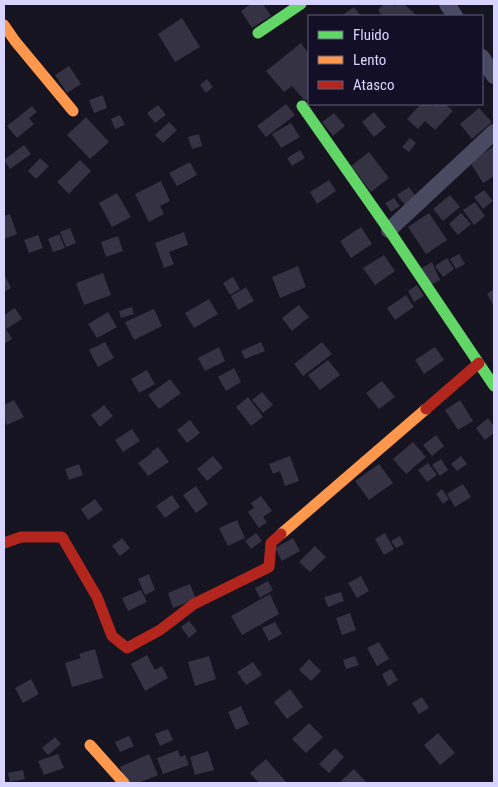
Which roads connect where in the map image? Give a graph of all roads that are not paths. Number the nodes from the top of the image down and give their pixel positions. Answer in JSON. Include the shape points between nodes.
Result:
{"nodes":[{"id":1,"x":301,"y":4,"type":"edge"},
{"id":2,"x":447,"y":4,"type":"edge"},
{"id":3,"x":455,"y":15,"type":"edge"},
{"id":4,"x":4,"y":25,"type":"edge"},
{"id":5,"x":258,"y":33,"type":"dead end"},
{"id":6,"x":483,"y":59,"type":"edge"},
{"id":7,"x":494,"y":76,"type":"edge"},
{"id":8,"x":302,"y":106,"type":"dead end"},
{"id":9,"x":73,"y":111,"type":"dead end"},
{"id":10,"x":494,"y":132,"type":"edge"},
{"id":11,"x":389,"y":230,"type":"junction"},
{"id":12,"x":479,"y":363,"type":"junction"},
{"id":13,"x":494,"y":386,"type":"edge"},
{"id":14,"x":4,"y":543,"type":"edge"},
{"id":15,"x":90,"y":746,"type":"dead end"},
{"id":16,"x":124,"y":783,"type":"edge"}],
"edges":[{"from":1,"to":5,"type":"street"},
{"from":2,"to":3,"type":"street"},
{"from":4,"to":9,"type":"street"},
{"from":6,"to":7,"type":"street"},
{"from":8,"to":11,"type":"street"},
{"from":10,"to":11,"type":"street"},
{"from":11,"to":12,"type":"street"},
{"from":12,"to":13,"type":"street"},
{"from":12,"to":14,"type":"street","via":[[271,543],[269,566],[194,604],[160,630],[127,648],[112,636],[98,598],[62,537],[21,537]]},
{"from":15,"to":16,"type":"street"}]}
